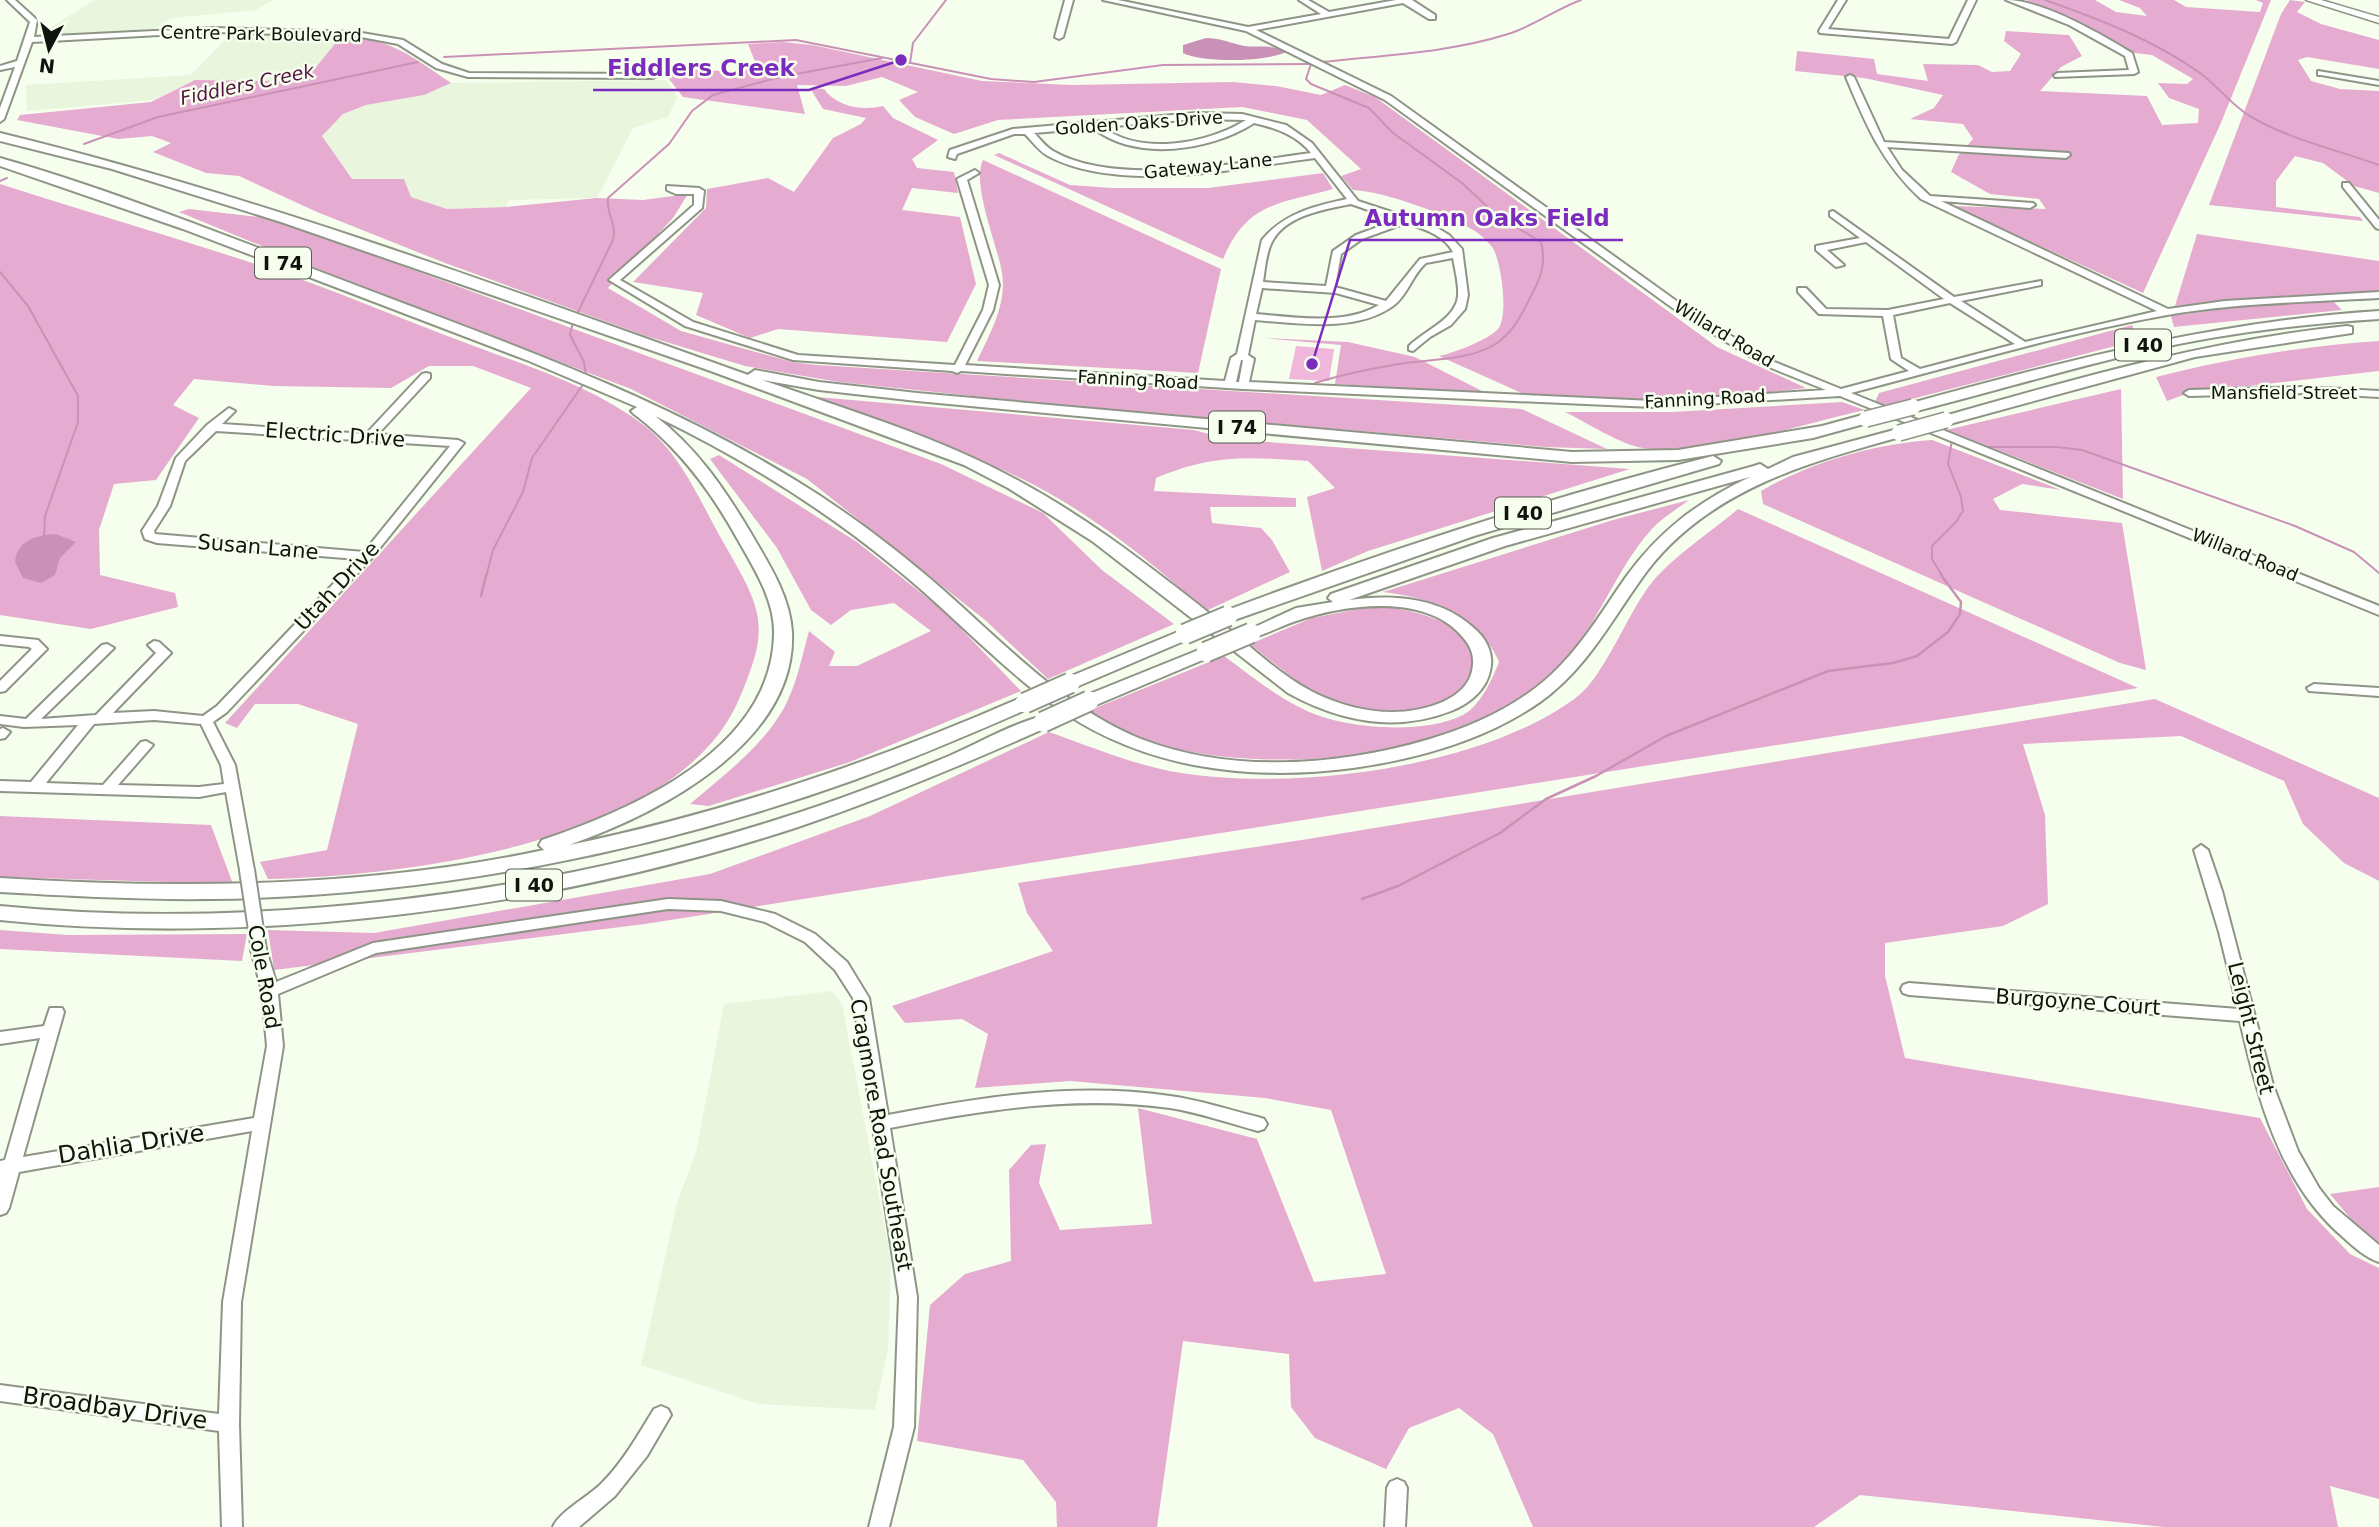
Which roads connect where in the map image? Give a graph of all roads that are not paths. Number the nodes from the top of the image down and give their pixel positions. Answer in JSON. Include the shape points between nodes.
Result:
{"nodes":[{"id":1,"x":12,"y":0,"type":"edge"},
{"id":2,"x":1069,"y":0,"type":"edge"},
{"id":3,"x":1107,"y":0,"type":"edge"},
{"id":4,"x":1303,"y":0,"type":"edge"},
{"id":5,"x":1407,"y":0,"type":"edge"},
{"id":6,"x":1842,"y":0,"type":"edge"},
{"id":7,"x":1972,"y":0,"type":"edge"},
{"id":8,"x":2010,"y":0,"type":"edge"},
{"id":9,"x":2311,"y":0,"type":"edge"},
{"id":10,"x":1327,"y":15,"type":"junction"},
{"id":11,"x":1432,"y":17,"type":"dead end"},
{"id":12,"x":2379,"y":20,"type":"edge"},
{"id":13,"x":1248,"y":29,"type":"junction"},
{"id":14,"x":1059,"y":37,"type":"dead end"},
{"id":15,"x":27,"y":40,"type":"junction"},
{"id":16,"x":20,"y":63,"type":"junction"},
{"id":17,"x":0,"y":68,"type":"edge"},
{"id":18,"x":2321,"y":73,"type":"dead end"},
{"id":19,"x":2058,"y":75,"type":"dead end"},
{"id":20,"x":653,"y":76,"type":"dead end"},
{"id":21,"x":1850,"y":77,"type":"dead end"},
{"id":22,"x":2379,"y":83,"type":"edge"},
{"id":23,"x":0,"y":119,"type":"edge"},
{"id":24,"x":1254,"y":119,"type":"junction"},
{"id":25,"x":1095,"y":125,"type":"junction"},
{"id":26,"x":1027,"y":131,"type":"junction"},
{"id":27,"x":4,"y":138,"type":"edge"},
{"id":28,"x":1879,"y":144,"type":"junction"},
{"id":29,"x":1318,"y":155,"type":"junction"},
{"id":30,"x":2066,"y":155,"type":"dead end"},
{"id":31,"x":952,"y":157,"type":"dead end"},
{"id":32,"x":0,"y":162,"type":"edge"},
{"id":33,"x":975,"y":173,"type":"dead end"},
{"id":34,"x":2346,"y":185,"type":"dead end"},
{"id":35,"x":670,"y":188,"type":"dead end"},
{"id":36,"x":1924,"y":197,"type":"junction"},
{"id":37,"x":1353,"y":201,"type":"junction"},
{"id":38,"x":2030,"y":205,"type":"dead end"},
{"id":39,"x":1833,"y":214,"type":"dead end"},
{"id":40,"x":1405,"y":220,"type":"junction"},
{"id":41,"x":2379,"y":226,"type":"edge"},
{"id":42,"x":1869,"y":239,"type":"junction"},
{"id":43,"x":1459,"y":254,"type":"junction"},
{"id":44,"x":1839,"y":265,"type":"dead end"},
{"id":45,"x":2037,"y":283,"type":"dead end"},
{"id":46,"x":1257,"y":285,"type":"junction"},
{"id":47,"x":1330,"y":290,"type":"junction"},
{"id":48,"x":1802,"y":290,"type":"dead end"},
{"id":49,"x":2379,"y":295,"type":"edge"},
{"id":50,"x":1952,"y":300,"type":"junction"},
{"id":51,"x":1388,"y":305,"type":"junction"},
{"id":52,"x":2167,"y":312,"type":"junction"},
{"id":53,"x":1888,"y":313,"type":"junction"},
{"id":54,"x":2379,"y":315,"type":"edge"},
{"id":55,"x":1251,"y":317,"type":"junction"},
{"id":56,"x":2379,"y":328,"type":"edge"},
{"id":57,"x":2023,"y":345,"type":"junction"},
{"id":58,"x":653,"y":346,"type":"junction"},
{"id":59,"x":1413,"y":348,"type":"dead end"},
{"id":60,"x":1242,"y":356,"type":"junction"},
{"id":61,"x":565,"y":370,"type":"junction"},
{"id":62,"x":957,"y":370,"type":"junction"},
{"id":63,"x":1918,"y":372,"type":"junction"},
{"id":64,"x":426,"y":376,"type":"dead end"},
{"id":65,"x":1230,"y":385,"type":"junction"},
{"id":66,"x":1243,"y":386,"type":"junction"},
{"id":67,"x":1838,"y":393,"type":"junction"},
{"id":68,"x":2189,"y":393,"type":"dead end"},
{"id":69,"x":2379,"y":394,"type":"edge"},
{"id":70,"x":229,"y":411,"type":"dead end"},
{"id":71,"x":211,"y":427,"type":"junction"},
{"id":72,"x":1825,"y":430,"type":"junction"},
{"id":73,"x":370,"y":436,"type":"junction"},
{"id":74,"x":458,"y":443,"type":"joint"},
{"id":75,"x":1809,"y":457,"type":"junction"},
{"id":76,"x":367,"y":556,"type":"junction"},
{"id":77,"x":2379,"y":611,"type":"edge"},
{"id":78,"x":1293,"y":616,"type":"junction"},
{"id":79,"x":0,"y":640,"type":"edge"},
{"id":80,"x":154,"y":645,"type":"dead end"},
{"id":81,"x":107,"y":648,"type":"dead end"},
{"id":82,"x":0,"y":688,"type":"edge"},
{"id":83,"x":2314,"y":688,"type":"dead end"},
{"id":84,"x":2379,"y":692,"type":"edge"},
{"id":85,"x":94,"y":719,"type":"junction"},
{"id":86,"x":206,"y":721,"type":"junction"},
{"id":87,"x":30,"y":722,"type":"junction"},
{"id":88,"x":1,"y":729,"type":"edge"},
{"id":89,"x":146,"y":745,"type":"dead end"},
{"id":90,"x":0,"y":786,"type":"edge"},
{"id":91,"x":232,"y":787,"type":"junction"},
{"id":92,"x":34,"y":788,"type":"junction"},
{"id":93,"x":107,"y":789,"type":"junction"},
{"id":94,"x":2201,"y":850,"type":"dead end"},
{"id":95,"x":470,"y":870,"type":"junction"},
{"id":96,"x":0,"y":885,"type":"edge"},
{"id":97,"x":0,"y":914,"type":"edge"},
{"id":98,"x":1909,"y":989,"type":"dead end"},
{"id":99,"x":270,"y":991,"type":"junction"},
{"id":100,"x":56,"y":1012,"type":"dead end"},
{"id":101,"x":2247,"y":1016,"type":"junction"},
{"id":102,"x":51,"y":1031,"type":"junction"},
{"id":103,"x":0,"y":1038,"type":"edge"},
{"id":104,"x":263,"y":1123,"type":"junction"},
{"id":105,"x":882,"y":1123,"type":"junction"},
{"id":106,"x":1258,"y":1124,"type":"dead end"},
{"id":107,"x":7,"y":1166,"type":"edge"},
{"id":108,"x":0,"y":1208,"type":"edge"},
{"id":109,"x":2379,"y":1255,"type":"edge"},
{"id":110,"x":0,"y":1393,"type":"edge"},
{"id":111,"x":661,"y":1415,"type":"dead end"},
{"id":112,"x":229,"y":1424,"type":"junction"},
{"id":113,"x":1397,"y":1488,"type":"dead end"},
{"id":114,"x":232,"y":1527,"type":"edge"},
{"id":115,"x":563,"y":1527,"type":"edge"},
{"id":116,"x":879,"y":1527,"type":"edge"},
{"id":117,"x":1395,"y":1527,"type":"edge"}],
"edges":[{"from":1,"to":15,"type":"street","via":[[34,22]]},
{"from":2,"to":14,"type":"street"},
{"from":3,"to":13,"type":"street","name":"Willard Road"},
{"from":4,"to":10,"type":"street"},
{"from":5,"to":10,"type":"street"},
{"from":5,"to":11,"type":"street"},
{"from":6,"to":7,"type":"street","via":[[1823,32],[1952,41]]},
{"from":8,"to":19,"type":"street","via":[[2062,17],[2119,48],[2129,55],[2134,72]]},
{"from":9,"to":12,"type":"main road"},
{"from":10,"to":13,"type":"street"},
{"from":13,"to":67,"type":"street","name":"Willard Road","via":[[1397,103],[1714,332],[1768,363]]},
{"from":15,"to":16,"type":"street"},
{"from":15,"to":20,"type":"street","name":"Centre Park Boulevard","via":[[214,30],[356,34],[400,42],[439,66],[468,75]]},
{"from":16,"to":17,"type":"street"},
{"from":16,"to":23,"type":"street"},
{"from":18,"to":22,"type":"street"},
{"from":21,"to":28,"type":"street"},
{"from":24,"to":25,"type":"street","name":"Golden Oaks Drive","via":[[1207,116]]},
{"from":24,"to":25,"type":"street","via":[[1225,136],[1159,145],[1119,140]]},
{"from":24,"to":29,"type":"street","name":"Golden Oaks Drive","via":[[1290,131]]},
{"from":25,"to":26,"type":"street","name":"Golden Oaks Drive"},
{"from":26,"to":29,"type":"street","name":"Gateway Lane","via":[[1035,142],[1058,156],[1130,173],[1194,171]]},
{"from":26,"to":31,"type":"street","name":"Golden Oaks Drive","via":[[993,136],[953,152]]},
{"from":27,"to":58,"type":"highway","number":"I 74","via":[[236,201]]},
{"from":28,"to":30,"type":"street"},
{"from":28,"to":36,"type":"street"},
{"from":29,"to":37,"type":"street","name":"Golden Oaks Drive"},
{"from":32,"to":61,"type":"highway","number":"I 74","via":[[117,200]]},
{"from":33,"to":62,"type":"street","via":[[962,179],[994,285],[988,310]]},
{"from":34,"to":41,"type":"street"},
{"from":35,"to":62,"type":"street","name":"Fanning Road","via":[[699,191],[699,206],[614,280],[689,324],[797,358]]},
{"from":36,"to":38,"type":"street"},
{"from":36,"to":52,"type":"street"},
{"from":37,"to":40,"type":"street"},
{"from":37,"to":46,"type":"street","via":[[1303,214],[1274,232],[1263,249]]},
{"from":39,"to":42,"type":"street"},
{"from":40,"to":43,"type":"street","via":[[1439,232]]},
{"from":40,"to":47,"type":"street","via":[[1359,237],[1336,253]]},
{"from":42,"to":44,"type":"street","via":[[1819,248]]},
{"from":42,"to":50,"type":"street"},
{"from":43,"to":51,"type":"street","via":[[1418,264]]},
{"from":43,"to":59,"type":"street","via":[[1460,309]]},
{"from":45,"to":50,"type":"street"},
{"from":46,"to":47,"type":"street"},
{"from":46,"to":55,"type":"street"},
{"from":47,"to":51,"type":"street"},
{"from":48,"to":53,"type":"street","via":[[1823,312]]},
{"from":49,"to":52,"type":"street"},
{"from":50,"to":53,"type":"street"},
{"from":50,"to":57,"type":"street"},
{"from":51,"to":55,"type":"street","via":[[1337,319]]},
{"from":52,"to":57,"type":"street"},
{"from":53,"to":63,"type":"street","via":[[1896,359]]},
{"from":54,"to":72,"type":"highway","number":"I 40","bridge":true,"via":[[2287,321],[2168,340]]},
{"from":55,"to":60,"type":"street"},
{"from":56,"to":75,"type":"highway","number":"I 40","bridge":true,"via":[[2267,338],[2208,349]]},
{"from":57,"to":63,"type":"street"},
{"from":58,"to":72,"type":"highway","number":"I 74","via":[[769,377],[852,390],[1530,454],[1678,455]]},
{"from":58,"to":78,"type":"highway","via":[[929,446],[1007,480],[1088,530],[1294,689],[1325,705],[1372,716],[1415,716],[1462,698],[1480,676],[1483,657],[1476,642],[1462,626],[1436,612],[1367,601]]},
{"from":60,"to":65,"type":"street","via":[[1236,358]]},
{"from":60,"to":66,"type":"street","via":[[1249,359]]},
{"from":61,"to":75,"type":"highway","number":"I 74","via":[[696,429],[812,498],[897,561],[1075,715],[1162,752],[1240,766],[1319,765],[1380,757],[1451,738],[1509,713],[1547,688],[1574,662],[1646,561],[1681,524],[1727,494]]},
{"from":61,"to":95,"type":"highway","via":[[649,418],[708,478],[772,590],[783,635],[780,664],[752,719],[725,750],[692,777],[591,831]]},
{"from":62,"to":65,"type":"street","name":"Fanning Road"},
{"from":63,"to":67,"type":"street"},
{"from":64,"to":73,"type":"street"},
{"from":65,"to":66,"type":"street","name":"Fanning Road"},
{"from":66,"to":67,"type":"street","name":"Fanning Road","via":[[1653,404]]},
{"from":67,"to":77,"type":"street","name":"Willard Road"},
{"from":68,"to":69,"type":"street","name":"Mansfield Street","via":[[2306,390]]},
{"from":70,"to":71,"type":"street"},
{"from":71,"to":73,"type":"street","name":"Electric Drive"},
{"from":71,"to":76,"type":"street","name":"Susan Lane","via":[[180,460],[149,536]]},
{"from":72,"to":95,"type":"highway","number":"I 40","bridge":true,"via":[[1478,527],[1342,572],[908,753],[773,800],[600,846]]},
{"from":73,"to":74,"type":"street","name":"Electric Drive"},
{"from":74,"to":76,"type":"street","name":"Utah Drive"},
{"from":75,"to":78,"type":"highway","number":"I 40","via":[[1499,542]]},
{"from":76,"to":86,"type":"street","name":"Utah Drive"},
{"from":78,"to":97,"type":"highway","number":"I 40","bridge":true,"via":[[859,799],[709,846],[594,874],[437,901],[336,912],[116,920]]},
{"from":79,"to":82,"type":"street","via":[[33,643],[40,649]]},
{"from":80,"to":85,"type":"street","via":[[163,653]]},
{"from":81,"to":87,"type":"street"},
{"from":83,"to":84,"type":"street"},
{"from":85,"to":86,"type":"street","via":[[176,715]]},
{"from":85,"to":87,"type":"street"},
{"from":85,"to":92,"type":"street"},
{"from":86,"to":91,"type":"street","name":"Cole Road","via":[[229,765]]},
{"from":87,"to":88,"type":"street"},
{"from":89,"to":93,"type":"street"},
{"from":90,"to":92,"type":"street"},
{"from":91,"to":93,"type":"street","via":[[199,792]]},
{"from":91,"to":99,"type":"street","name":"Cole Road","bridge":true},
{"from":92,"to":93,"type":"street"},
{"from":94,"to":101,"type":"street","name":"Leight Street"},
{"from":95,"to":96,"type":"highway","number":"I 40","via":[[376,883],[214,893]]},
{"from":98,"to":101,"type":"street","name":"Burgoyne Court"},
{"from":99,"to":104,"type":"street","name":"Cole Road","via":[[275,1046]]},
{"from":99,"to":105,"type":"street","name":"Cragmore Road Southeast","via":[[373,948],[668,904],[721,906],[770,918],[810,938],[841,966],[862,998]]},
{"from":100,"to":102,"type":"street"},
{"from":101,"to":109,"type":"street","name":"Leight Street","via":[[2258,1070],[2287,1148],[2314,1195],[2350,1234]]},
{"from":102,"to":103,"type":"street"},
{"from":102,"to":107,"type":"street"},
{"from":104,"to":107,"type":"street","name":"Dahlia Drive"},
{"from":104,"to":112,"type":"street","name":"Cole Road","via":[[232,1302]]},
{"from":105,"to":106,"type":"street","via":[[1050,1097],[1112,1096],[1171,1102]]},
{"from":105,"to":116,"type":"street","name":"Cragmore Road Southeast","via":[[908,1297],[904,1427]]},
{"from":107,"to":108,"type":"street"},
{"from":110,"to":112,"type":"street","name":"Broadbay Drive"},
{"from":111,"to":115,"type":"street","via":[[631,1467],[612,1489]]},
{"from":112,"to":114,"type":"street","name":"Cole Road"},
{"from":113,"to":117,"type":"street"}]}
